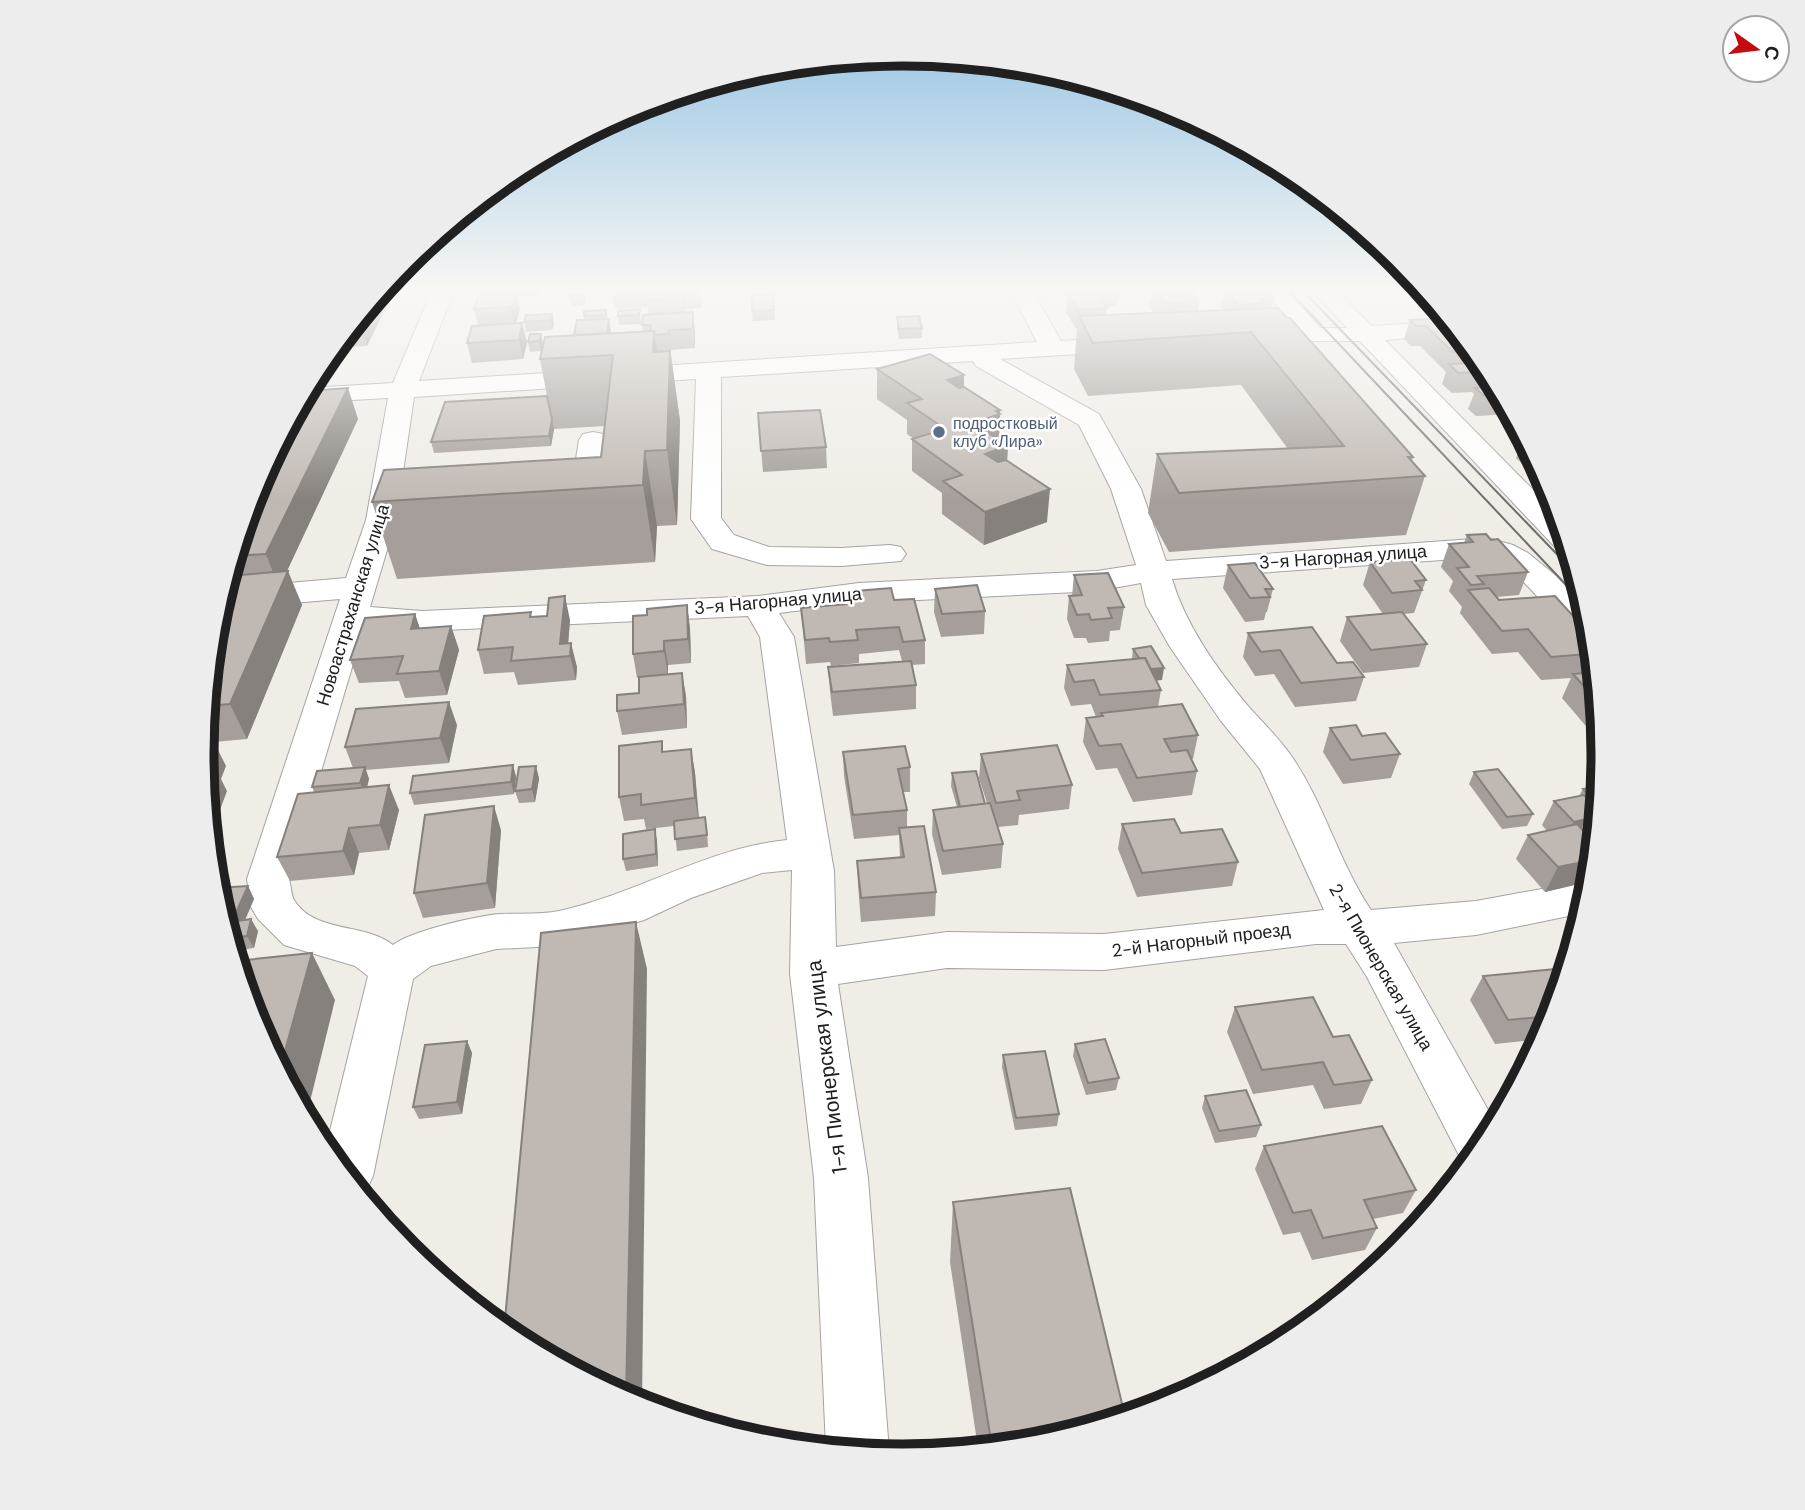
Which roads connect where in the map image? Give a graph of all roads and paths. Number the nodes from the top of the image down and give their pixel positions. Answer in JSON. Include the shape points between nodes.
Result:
{"nodes":[{"id":1,"x":414,"y":360,"type":"edge"},
{"id":2,"x":861,"y":360,"type":"edge"},
{"id":3,"x":985,"y":360,"type":"edge"},
{"id":4,"x":1395,"y":360,"type":"edge"},
{"id":5,"x":709,"y":370,"type":"junction"},
{"id":6,"x":402,"y":390,"type":"junction"},
{"id":7,"x":316,"y":395,"type":"edge"},
{"id":8,"x":593,"y":440,"type":"dead end"},
{"id":9,"x":1545,"y":509,"type":"edge"},
{"id":10,"x":556,"y":514,"type":"edge"},
{"id":11,"x":890,"y":554,"type":"dead end"},
{"id":12,"x":1154,"y":571,"type":"junction"},
{"id":13,"x":232,"y":598,"type":"edge"},
{"id":14,"x":355,"y":602,"type":"junction"},
{"id":15,"x":758,"y":606,"type":"junction"},
{"id":16,"x":1578,"y":620,"type":"edge"},
{"id":17,"x":810,"y":853,"type":"junction"},
{"id":18,"x":1576,"y":898,"type":"edge"},
{"id":19,"x":1359,"y":926,"type":"junction"},
{"id":20,"x":392,"y":970,"type":"junction"},
{"id":21,"x":813,"y":974,"type":"junction"},
{"id":22,"x":1476,"y":1137,"type":"edge"},
{"id":23,"x":349,"y":1164,"type":"edge"},
{"id":24,"x":857,"y":1442,"type":"edge"}],
"edges":[{"from":1,"to":6,"type":"street","name":"Новоастраханская улица"},
{"from":2,"to":5,"type":"street"},
{"from":3,"to":12,"type":"street","name":"2-я Пионерская улица","via":[[1090,420],[1126,489]]},
{"from":4,"to":9,"type":"street"},
{"from":5,"to":6,"type":"street"},
{"from":5,"to":11,"type":"street","via":[[692,467],[706,519],[723,542],[766,556]]},
{"from":6,"to":7,"type":"street"},
{"from":6,"to":14,"type":"street","name":"Новоастраханская улица","via":[[395,520]]},
{"from":8,"to":10,"type":"street","via":[[600,472],[582,513]]},
{"from":12,"to":15,"type":"street","name":"3-я Нагорная улица","via":[[1097,581],[859,593]]},
{"from":12,"to":16,"type":"street","name":"3-я Нагорная улица","via":[[1487,547],[1516,559]]},
{"from":12,"to":19,"type":"street","name":"2-я Пионерская улица","via":[[1163,605],[1187,647],[1234,713],[1276,761],[1339,897]]},
{"from":13,"to":14,"type":"street","name":"3-я Нагорная улица"},
{"from":14,"to":15,"type":"street","name":"3-я Нагорная улица","via":[[422,621]]},
{"from":14,"to":20,"type":"street","name":"Новоастраханская улица","via":[[268,879],[273,907],[300,933],[370,951]]},
{"from":15,"to":17,"type":"street","name":"1-я Пионерская улица","via":[[777,637]]},
{"from":17,"to":20,"type":"street","via":[[759,858],[628,908],[556,929],[496,932],[417,951]]},
{"from":17,"to":21,"type":"street","name":"1-я Пионерская улица"},
{"from":18,"to":19,"type":"street","name":"2-й Нагорный проезд","via":[[1476,918]]},
{"from":19,"to":21,"type":"street","name":"2-й Нагорный проезд","via":[[1104,952],[947,950],[837,965]]},
{"from":19,"to":22,"type":"street","name":"2-я Пионерская улица"},
{"from":20,"to":23,"type":"street"},
{"from":21,"to":24,"type":"street","name":"1-я Пионерская улица","via":[[841,1178]]}]}
